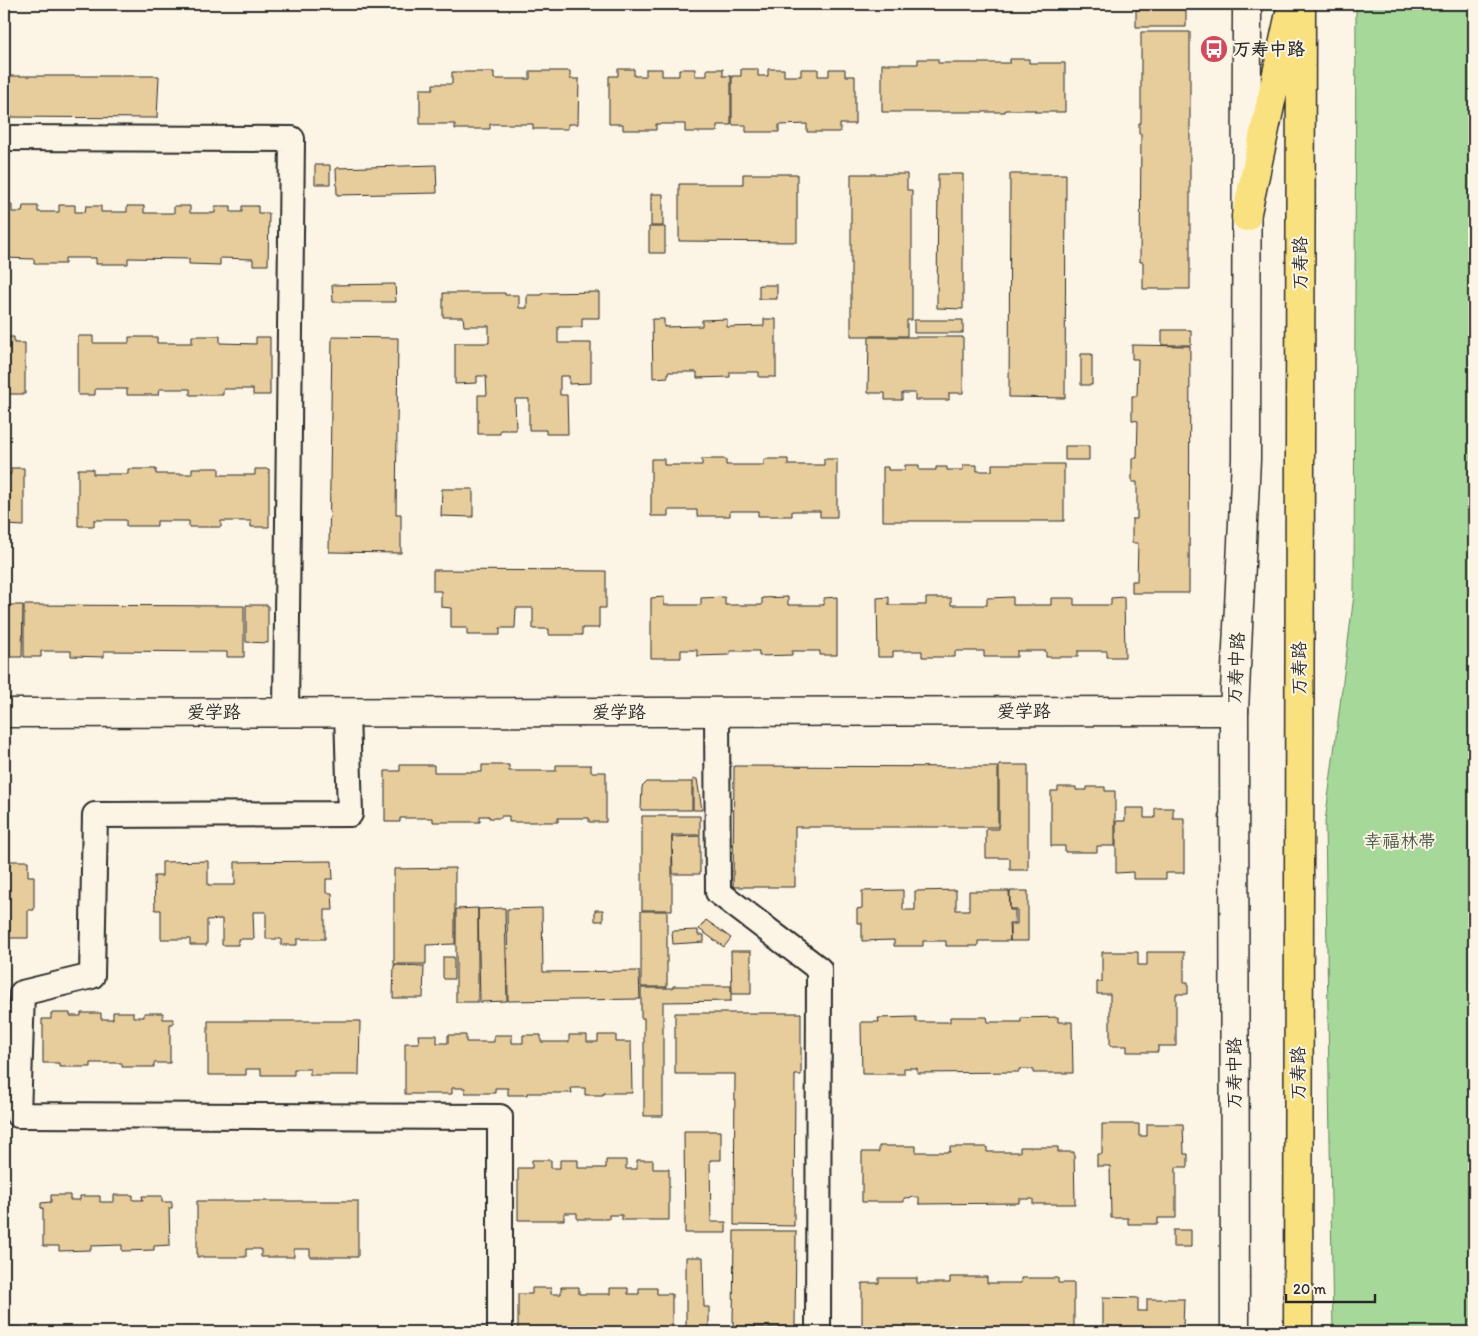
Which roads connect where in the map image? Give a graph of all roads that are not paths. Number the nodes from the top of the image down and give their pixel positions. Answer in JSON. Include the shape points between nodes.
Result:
{"nodes":[{"id":1,"x":1247,"y":4,"type":"edge"},
{"id":2,"x":1292,"y":4,"type":"edge"},
{"id":3,"x":1301,"y":4,"type":"edge"},
{"id":4,"x":4,"y":138,"type":"edge"},
{"id":5,"x":1246,"y":217,"type":"junction"},
{"id":6,"x":717,"y":711,"type":"junction"},
{"id":7,"x":1234,"y":711,"type":"junction"},
{"id":8,"x":4,"y":712,"type":"edge"},
{"id":9,"x":286,"y":712,"type":"junction"},
{"id":10,"x":347,"y":712,"type":"junction"},
{"id":11,"x":500,"y":1332,"type":"edge"},
{"id":12,"x":818,"y":1332,"type":"edge"},
{"id":13,"x":1235,"y":1332,"type":"edge"},
{"id":14,"x":1298,"y":1332,"type":"edge"}],
"edges":[{"from":1,"to":5,"type":"main road","name":"万寿中路"},
{"from":2,"to":5,"type":"main road"},
{"from":3,"to":14,"type":"main road","name":"万寿路"},
{"from":4,"to":9,"type":"street","via":[[292,139]]},
{"from":5,"to":7,"type":"main road","name":"万寿中路","via":[[1246,459]]},
{"from":6,"to":7,"type":"main road","name":"爱学路"},
{"from":6,"to":10,"type":"main road","name":"爱学路"},
{"from":6,"to":12,"type":"street","via":[[718,892],[819,969]]},
{"from":7,"to":13,"type":"main road","name":"万寿中路"},
{"from":8,"to":9,"type":"main road","name":"爱学路"},
{"from":9,"to":10,"type":"main road","name":"爱学路"},
{"from":10,"to":11,"type":"street","via":[[350,814],[95,815],[92,976],[22,993],[18,1115],[500,1117]]}]}
